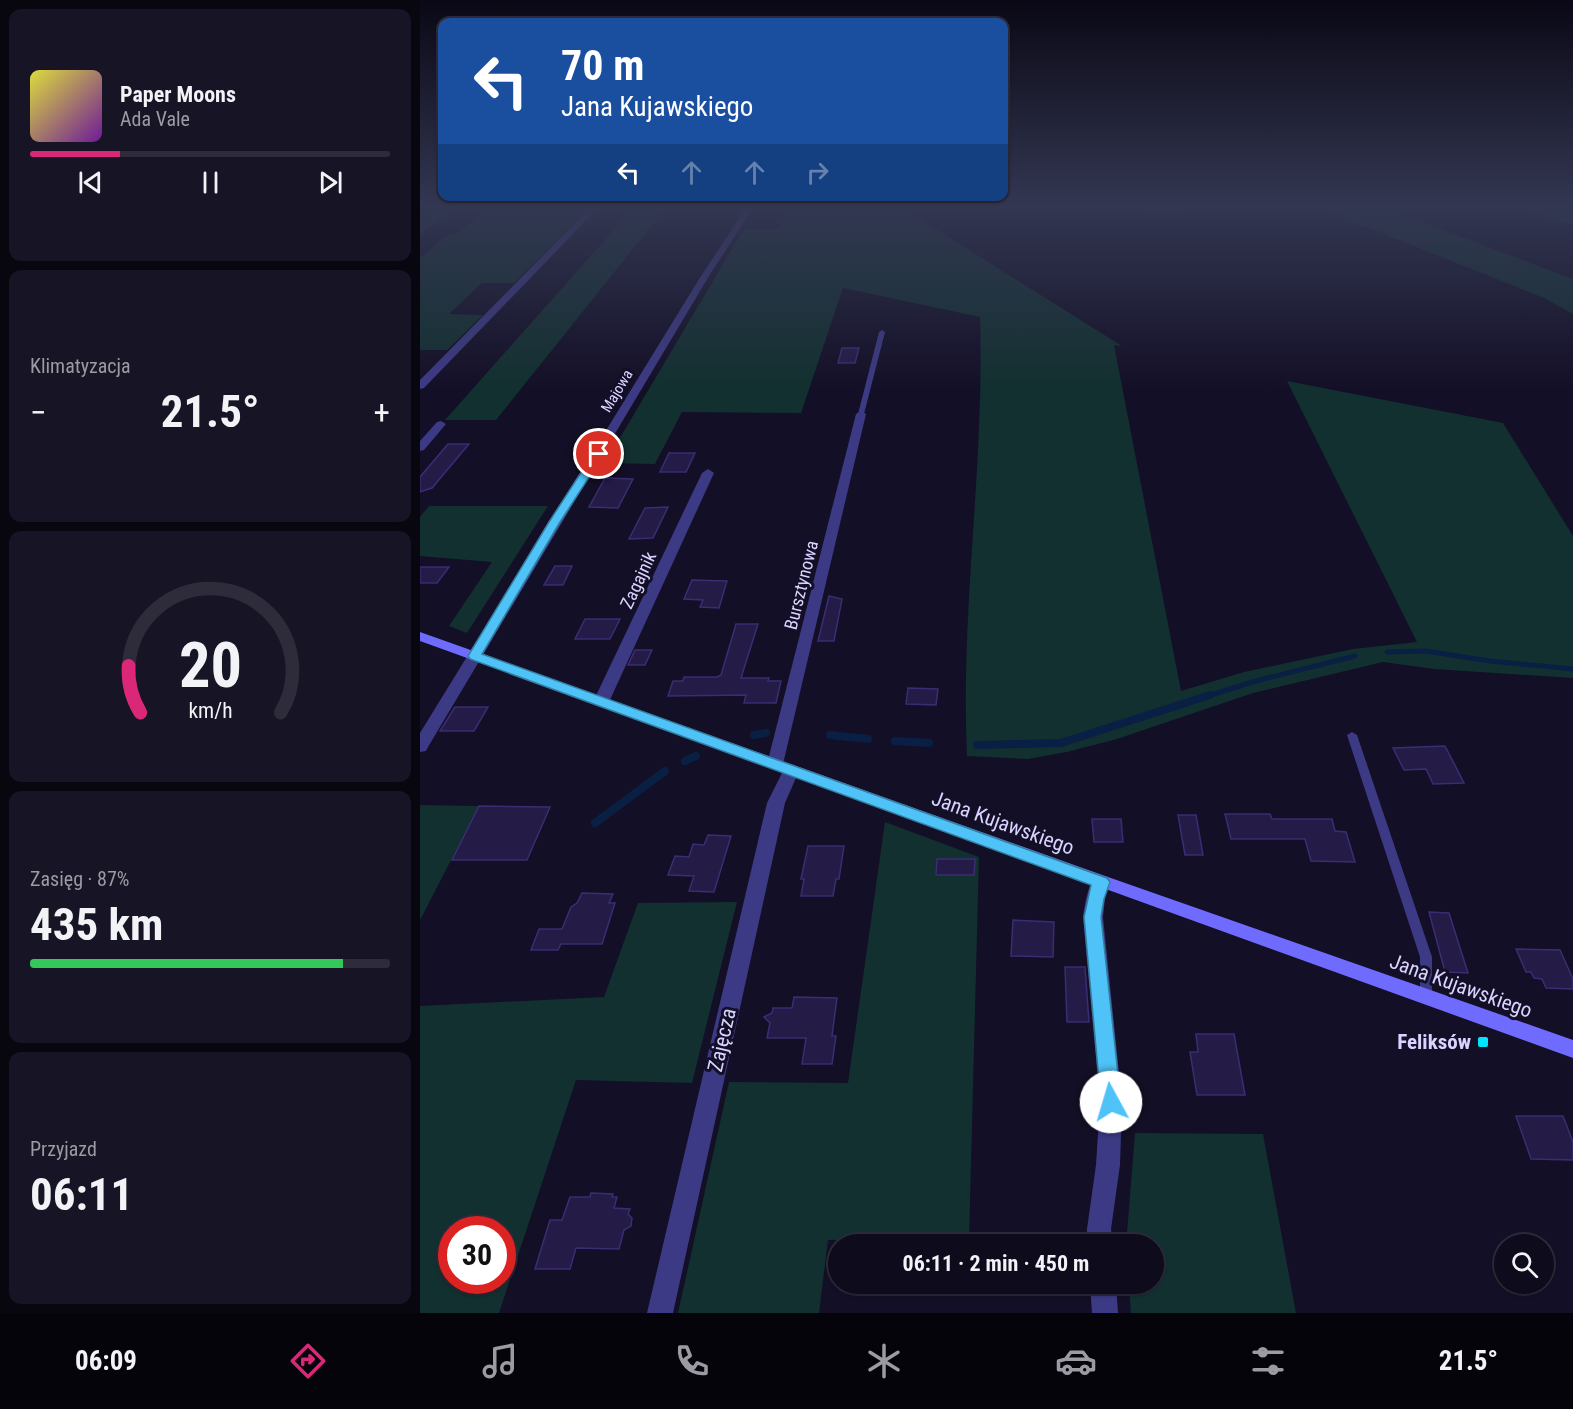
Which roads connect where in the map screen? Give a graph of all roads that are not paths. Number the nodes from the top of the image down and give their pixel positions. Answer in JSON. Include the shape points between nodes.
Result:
{"nodes":[{"id":1,"x":537,"y":266,"type":"edge"},
{"id":2,"x":711,"y":266,"type":"edge"},
{"id":3,"x":882,"y":332,"type":"dead end"},
{"id":4,"x":420,"y":386,"type":"edge"},
{"id":5,"x":861,"y":414,"type":"joint"},
{"id":6,"x":441,"y":424,"type":"dead end"},
{"id":7,"x":420,"y":448,"type":"edge"},
{"id":8,"x":708,"y":473,"type":"dead end"},
{"id":9,"x":420,"y":636,"type":"edge"},
{"id":10,"x":475,"y":656,"type":"junction"},
{"id":11,"x":601,"y":702,"type":"junction"},
{"id":12,"x":1352,"y":735,"type":"dead end"},
{"id":13,"x":420,"y":747,"type":"edge"},
{"id":14,"x":783,"y":767,"type":"junction"},
{"id":15,"x":1101,"y":882,"type":"junction"},
{"id":16,"x":1426,"y":997,"type":"junction"},
{"id":17,"x":1573,"y":1049,"type":"edge"},
{"id":18,"x":1099,"y":1234,"type":"edge"},
{"id":19,"x":1104,"y":1294,"type":"edge"},
{"id":20,"x":660,"y":1313,"type":"edge"},
{"id":21,"x":1105,"y":1313,"type":"edge"}],
"edges":[{"from":1,"to":4,"type":"street"},
{"from":2,"to":10,"type":"street","name":"Majowa"},
{"from":3,"to":5,"type":"lane"},
{"from":5,"to":14,"type":"street","name":"Bursztynowa"},
{"from":6,"to":7,"type":"street"},
{"from":8,"to":11,"type":"street","name":"Zagajnik"},
{"from":9,"to":10,"type":"main road","name":"Jana Kujawskiego"},
{"from":10,"to":11,"type":"main road","name":"Jana Kujawskiego"},
{"from":10,"to":13,"type":"street","name":"Majowa"},
{"from":11,"to":14,"type":"main road","name":"Jana Kujawskiego"},
{"from":12,"to":16,"type":"lane","via":[[1426,957]]},
{"from":14,"to":15,"type":"main road","name":"Jana Kujawskiego"},
{"from":14,"to":20,"type":"street","name":"Zajęcza"},
{"from":15,"to":16,"type":"main road","name":"Jana Kujawskiego"},
{"from":15,"to":18,"type":"street","via":[[1093,917],[1111,1102]]},
{"from":16,"to":17,"type":"main road","name":"Jana Kujawskiego"},
{"from":19,"to":21,"type":"street"}]}
